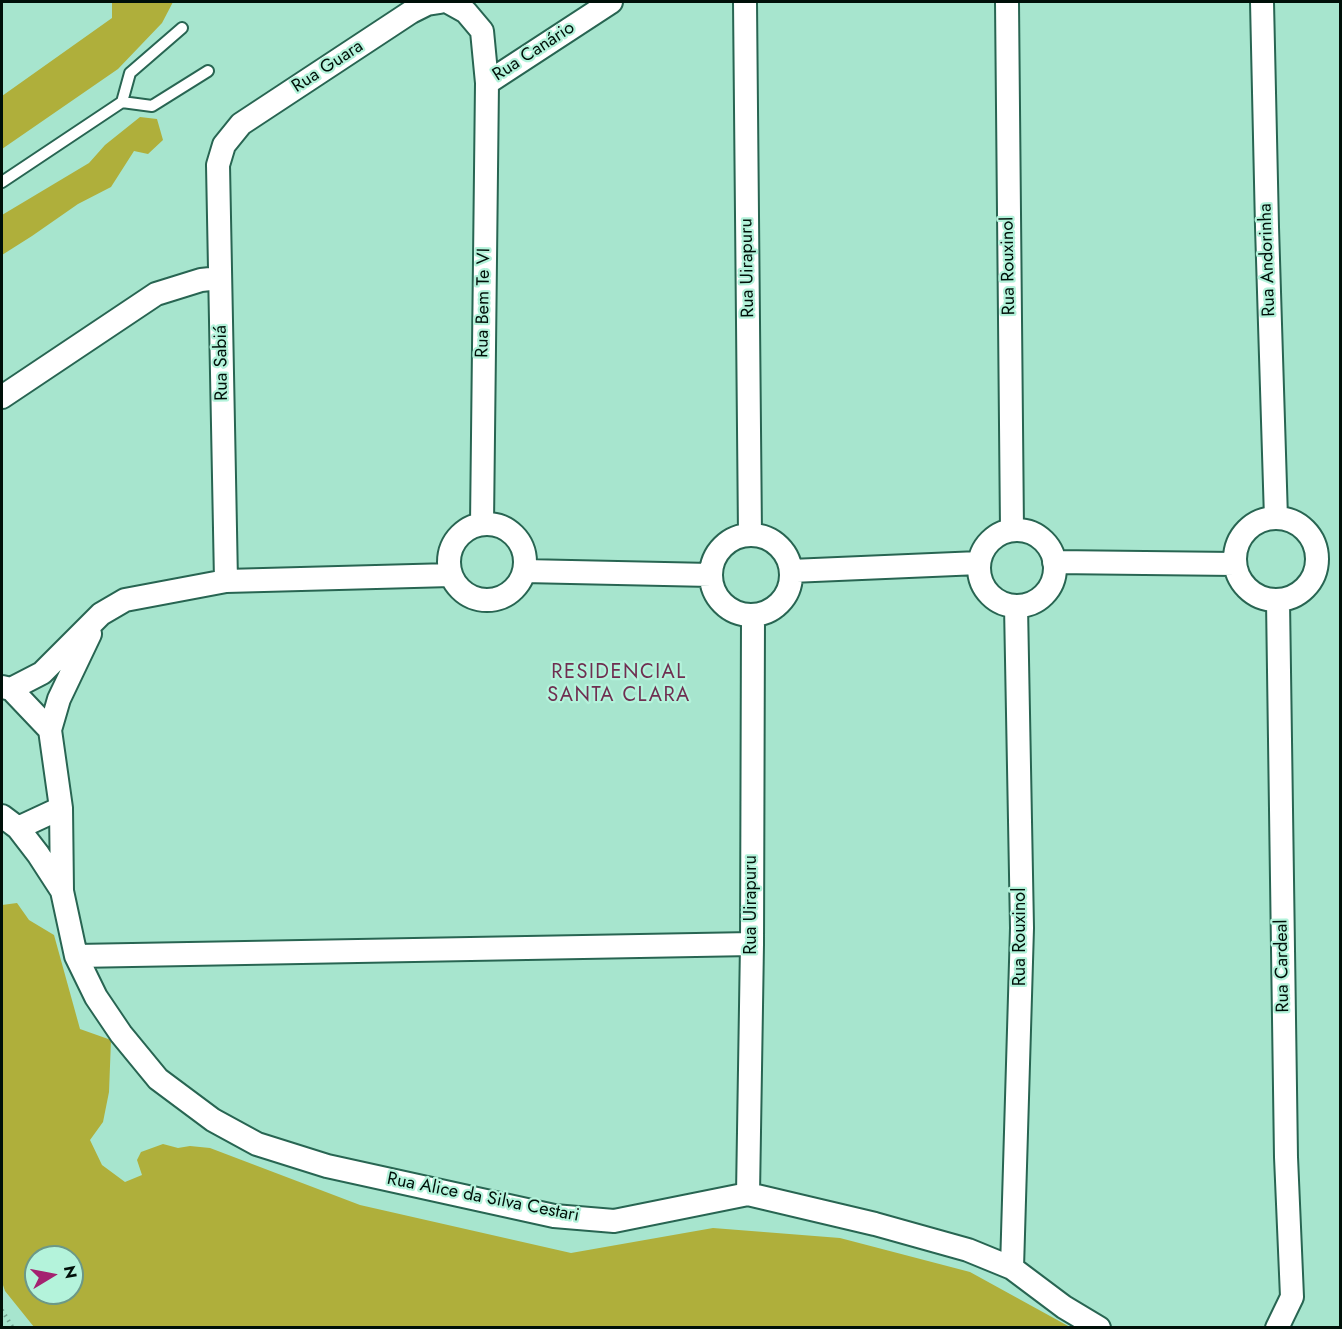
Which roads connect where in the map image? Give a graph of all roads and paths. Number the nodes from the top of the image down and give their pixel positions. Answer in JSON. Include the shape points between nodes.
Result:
{"nodes":[{"id":1,"x":440,"y":2,"type":"edge"},
{"id":2,"x":448,"y":2,"type":"edge"},
{"id":3,"x":611,"y":2,"type":"edge"},
{"id":4,"x":745,"y":2,"type":"edge"},
{"id":5,"x":1007,"y":2,"type":"edge"},
{"id":6,"x":1263,"y":2,"type":"edge"},
{"id":7,"x":182,"y":28,"type":"dead end"},
{"id":8,"x":208,"y":71,"type":"dead end"},
{"id":9,"x":487,"y":83,"type":"junction"},
{"id":10,"x":122,"y":102,"type":"junction"},
{"id":11,"x":224,"y":145,"type":"joint"},
{"id":12,"x":2,"y":182,"type":"edge"},
{"id":13,"x":220,"y":278,"type":"junction"},
{"id":14,"x":2,"y":397,"type":"edge"},
{"id":15,"x":1276,"y":518,"type":"junction"},
{"id":16,"x":482,"y":524,"type":"junction"},
{"id":17,"x":1012,"y":530,"type":"junction"},
{"id":18,"x":750,"y":535,"type":"junction"},
{"id":19,"x":1054,"y":562,"type":"junction"},
{"id":20,"x":979,"y":563,"type":"junction"},
{"id":21,"x":1235,"y":564,"type":"junction"},
{"id":22,"x":524,"y":571,"type":"junction"},
{"id":23,"x":791,"y":571,"type":"junction"},
{"id":24,"x":451,"y":574,"type":"junction"},
{"id":25,"x":711,"y":575,"type":"junction"},
{"id":26,"x":226,"y":581,"type":"junction"},
{"id":27,"x":1278,"y":601,"type":"junction"},
{"id":28,"x":1016,"y":606,"type":"junction"},
{"id":29,"x":101,"y":614,"type":"junction"},
{"id":30,"x":753,"y":616,"type":"junction"},
{"id":31,"x":6,"y":688,"type":"edge"},
{"id":32,"x":51,"y":730,"type":"junction"},
{"id":33,"x":61,"y":808,"type":"junction"},
{"id":34,"x":10,"y":822,"type":"edge"},
{"id":35,"x":62,"y":891,"type":"junction"},
{"id":36,"x":752,"y":944,"type":"junction"},
{"id":37,"x":76,"y":956,"type":"junction"},
{"id":38,"x":748,"y":1194,"type":"junction"},
{"id":39,"x":1012,"y":1268,"type":"junction"},
{"id":40,"x":2,"y":1310,"type":"edge"},
{"id":41,"x":13,"y":1328,"type":"edge"},
{"id":42,"x":1099,"y":1328,"type":"edge"},
{"id":43,"x":1277,"y":1328,"type":"edge"}],
"edges":[{"from":1,"to":11,"type":"street","name":"Rua Guara","via":[[411,12],[241,124]]},
{"from":2,"to":9,"type":"street","via":[[466,12],[482,31]]},
{"from":3,"to":9,"type":"street","name":"Rua Canário"},
{"from":4,"to":18,"type":"street","name":"Rua Uirapuru"},
{"from":5,"to":17,"type":"street","name":"Rua Rouxinol"},
{"from":6,"to":15,"type":"street","name":"Rua Andorinha"},
{"from":7,"to":10,"type":"lane","via":[[130,73]]},
{"from":8,"to":10,"type":"lane","via":[[152,106]]},
{"from":9,"to":16,"type":"street","name":"Rua Bem Te VI"},
{"from":10,"to":12,"type":"lane"},
{"from":11,"to":13,"type":"street","name":"Rua Sabiá","via":[[218,165]]},
{"from":13,"to":14,"type":"street","via":[[156,294]]},
{"from":13,"to":26,"type":"street","name":"Rua Sabiá"},
{"from":15,"to":21,"type":"street","via":[[1262,520],[1241,537],[1235,550]]},
{"from":15,"to":27,"type":"street","via":[[1302,527],[1311,538],[1317,566],[1304,590]]},
{"from":16,"to":22,"type":"street","via":[[494,524],[516,536],[525,559]]},
{"from":16,"to":24,"type":"street","via":[[471,527],[454,542],[448,564]]},
{"from":17,"to":19,"type":"street","via":[[1035,534],[1051,550]]},
{"from":17,"to":20,"type":"street","via":[[990,541]]},
{"from":18,"to":23,"type":"street","via":[[762,536],[782,549]]},
{"from":18,"to":25,"type":"street","via":[[738,537],[718,552]]},
{"from":19,"to":21,"type":"street"},
{"from":19,"to":28,"type":"street","via":[[1052,584],[1046,593],[1027,605]]},
{"from":20,"to":23,"type":"street"},
{"from":20,"to":28,"type":"street","via":[[982,581],[993,597]]},
{"from":21,"to":27,"type":"street","via":[[1238,576],[1254,595]]},
{"from":22,"to":24,"type":"street","via":[[511,592],[489,601],[465,594]]},
{"from":22,"to":25,"type":"street"},
{"from":23,"to":30,"type":"street","via":[[786,596],[766,613]]},
{"from":24,"to":26,"type":"street"},
{"from":25,"to":30,"type":"street","via":[[713,588],[728,608]]},
{"from":26,"to":29,"type":"street","via":[[125,600]]},
{"from":27,"to":43,"type":"street","name":"Rua Cardeal","via":[[1292,1297]]},
{"from":28,"to":39,"type":"street","name":"Rua Rouxinol","via":[[1022,928]]},
{"from":29,"to":31,"type":"street","via":[[42,673]]},
{"from":29,"to":32,"type":"street","via":[[59,699]]},
{"from":30,"to":36,"type":"street","name":"Rua Uirapuru"},
{"from":31,"to":32,"type":"street"},
{"from":32,"to":33,"type":"street","name":"Rua Alice da Silva Cestari"},
{"from":33,"to":34,"type":"street"},
{"from":33,"to":35,"type":"street","name":"Rua Alice da Silva Cestari"},
{"from":34,"to":35,"type":"street","via":[[38,854]]},
{"from":35,"to":37,"type":"street","name":"Rua Alice da Silva Cestari"},
{"from":36,"to":37,"type":"street"},
{"from":36,"to":38,"type":"street","name":"Rua Uirapuru"},
{"from":37,"to":38,"type":"street","name":"Rua Alice da Silva Cestari","via":[[96,997],[158,1079],[213,1120],[257,1144],[327,1166],[554,1216],[614,1221]]},
{"from":38,"to":39,"type":"street","name":"Rua Alice da Silva Cestari","via":[[968,1250]]},
{"from":39,"to":42,"type":"street","name":"Rua Alice da Silva Cestari"},
{"from":40,"to":41,"type":"path"}]}
